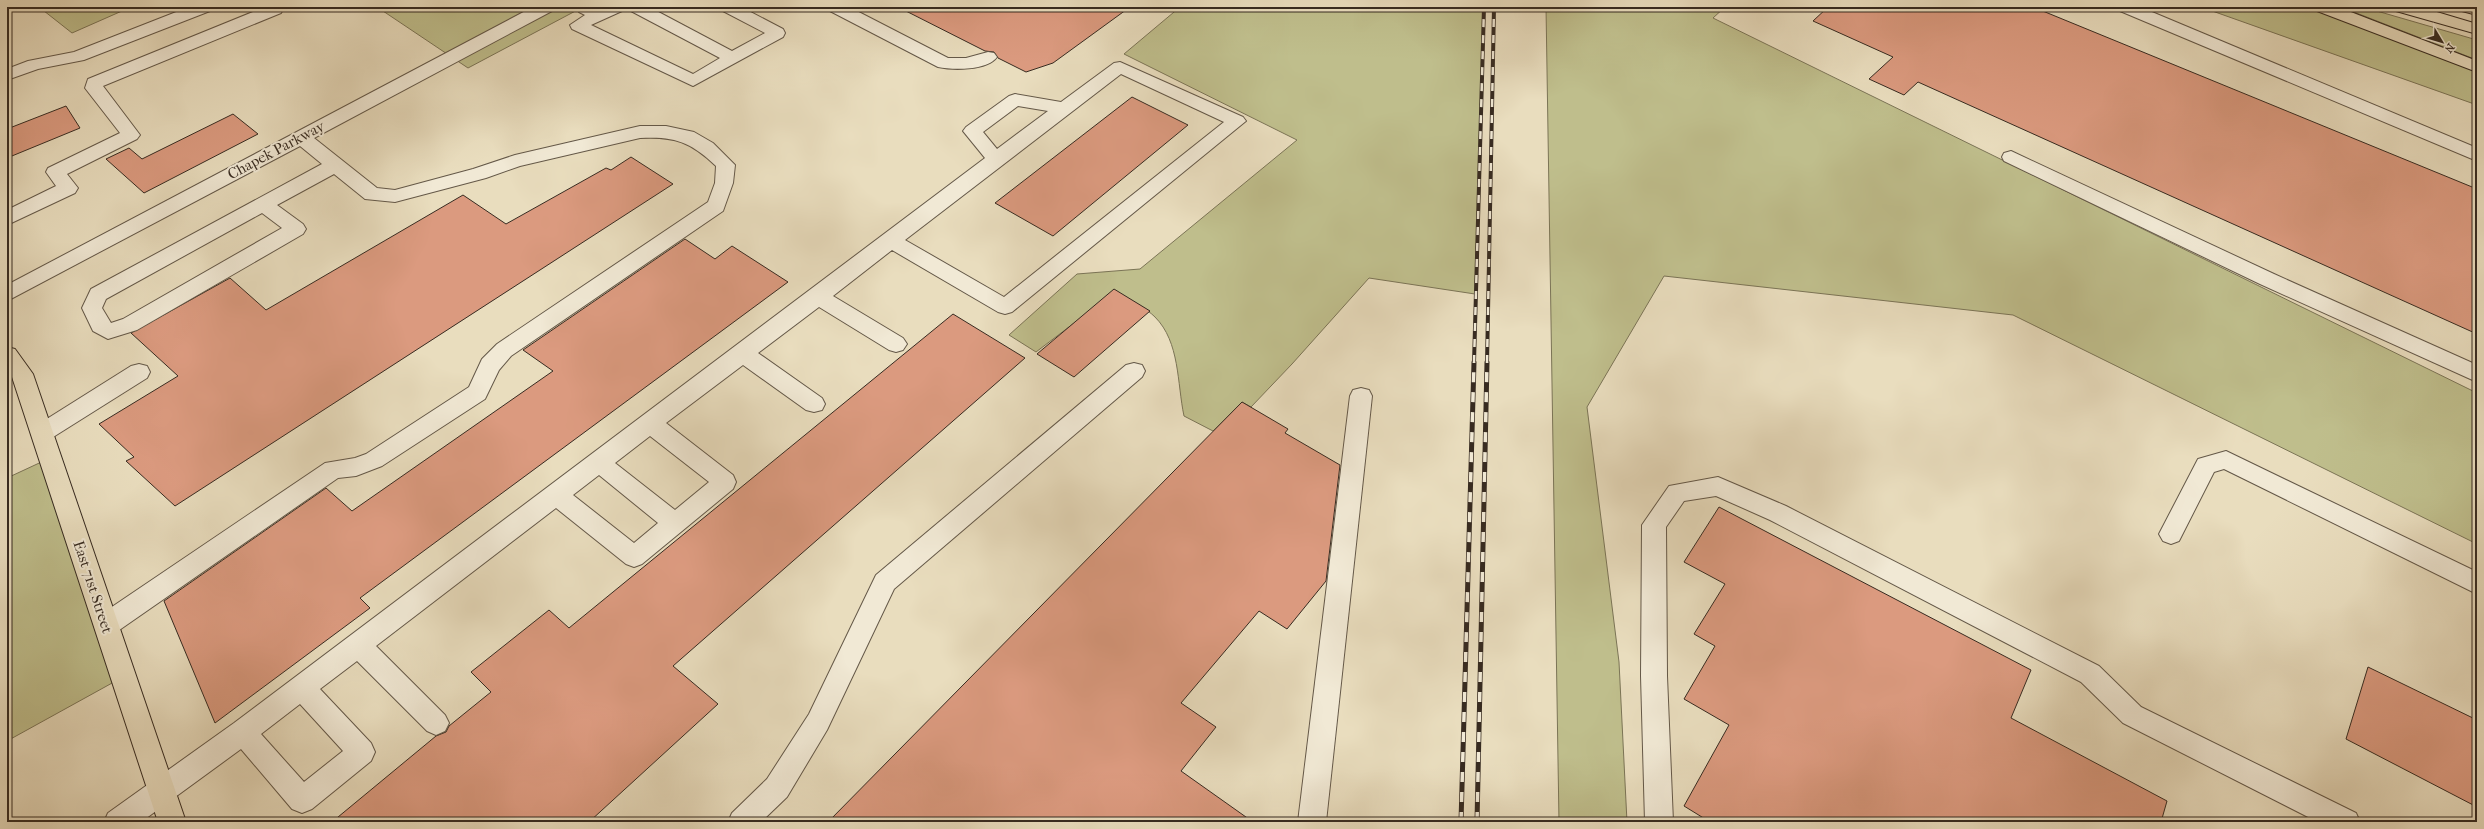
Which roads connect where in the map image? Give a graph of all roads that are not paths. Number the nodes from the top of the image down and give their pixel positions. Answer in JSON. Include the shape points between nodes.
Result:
{"nodes":[{"id":1,"x":204,"y":7,"type":"edge"},
{"id":2,"x":274,"y":7,"type":"edge"},
{"id":3,"x":546,"y":7,"type":"edge"},
{"id":4,"x":582,"y":7,"type":"edge"},
{"id":5,"x":616,"y":7,"type":"edge"},
{"id":6,"x":637,"y":7,"type":"edge"},
{"id":7,"x":729,"y":7,"type":"edge"},
{"id":8,"x":836,"y":7,"type":"edge"},
{"id":9,"x":2126,"y":7,"type":"edge"},
{"id":10,"x":2323,"y":7,"type":"edge"},
{"id":11,"x":2402,"y":7,"type":"edge"},
{"id":12,"x":2468,"y":7,"type":"edge"},
{"id":13,"x":2477,"y":10,"type":"edge"},
{"id":14,"x":598,"y":15,"type":"junction"},
{"id":15,"x":2477,"y":29,"type":"edge"},
{"id":16,"x":988,"y":57,"type":"dead end"},
{"id":17,"x":64,"y":58,"type":"junction"},
{"id":18,"x":732,"y":58,"type":"junction"},
{"id":19,"x":2477,"y":67,"type":"edge"},
{"id":20,"x":7,"y":75,"type":"edge"},
{"id":21,"x":94,"y":83,"type":"junction"},
{"id":22,"x":1064,"y":108,"type":"junction"},
{"id":23,"x":300,"y":138,"type":"junction"},
{"id":24,"x":2477,"y":155,"type":"edge"},
{"id":25,"x":2011,"y":157,"type":"dead end"},
{"id":26,"x":996,"y":159,"type":"junction"},
{"id":27,"x":335,"y":165,"type":"junction"},
{"id":28,"x":264,"y":204,"type":"junction"},
{"id":29,"x":7,"y":218,"type":"edge"},
{"id":30,"x":891,"y":241,"type":"junction"},
{"id":31,"x":7,"y":294,"type":"edge"},
{"id":32,"x":817,"y":296,"type":"junction"},
{"id":33,"x":896,"y":344,"type":"dead end"},
{"id":34,"x":742,"y":353,"type":"junction"},
{"id":35,"x":7,"y":356,"type":"edge"},
{"id":36,"x":139,"y":372,"type":"dead end"},
{"id":37,"x":1134,"y":372,"type":"dead end"},
{"id":38,"x":2477,"y":374,"type":"edge"},
{"id":39,"x":1361,"y":396,"type":"dead end"},
{"id":40,"x":814,"y":404,"type":"dead end"},
{"id":41,"x":650,"y":423,"type":"junction"},
{"id":42,"x":42,"y":433,"type":"junction"},
{"id":43,"x":598,"y":462,"type":"junction"},
{"id":44,"x":556,"y":494,"type":"junction"},
{"id":45,"x":675,"y":523,"type":"junction"},
{"id":46,"x":2171,"y":534,"type":"dead end"},
{"id":47,"x":2477,"y":584,"type":"edge"},
{"id":48,"x":106,"y":625,"type":"junction"},
{"id":49,"x":357,"y":644,"type":"junction"},
{"id":50,"x":301,"y":687,"type":"junction"},
{"id":51,"x":436,"y":723,"type":"dead end"},
{"id":52,"x":243,"y":732,"type":"junction"},
{"id":53,"x":162,"y":792,"type":"junction"},
{"id":54,"x":118,"y":822,"type":"edge"},
{"id":55,"x":172,"y":822,"type":"edge"},
{"id":56,"x":742,"y":822,"type":"edge"},
{"id":57,"x":1312,"y":822,"type":"edge"},
{"id":58,"x":1659,"y":822,"type":"edge"},
{"id":59,"x":2346,"y":822,"type":"edge"}],
"edges":[{"from":1,"to":17,"type":"street","via":[[78,56]]},
{"from":2,"to":21,"type":"street"},
{"from":3,"to":23,"type":"street","name":"Chapek Parkway"},
{"from":4,"to":14,"type":"street"},
{"from":5,"to":14,"type":"street"},
{"from":6,"to":18,"type":"street"},
{"from":7,"to":18,"type":"street","via":[[777,32]]},
{"from":8,"to":16,"type":"street","via":[[944,62],[958,65]]},
{"from":9,"to":24,"type":"street"},
{"from":10,"to":19,"type":"main road"},
{"from":11,"to":15,"type":"main road"},
{"from":12,"to":13,"type":"main road"},
{"from":14,"to":18,"type":"street","via":[[578,25],[693,81]]},
{"from":17,"to":20,"type":"street"},
{"from":17,"to":21,"type":"street"},
{"from":21,"to":29,"type":"street","via":[[94,88],[131,135],[55,172],[68,188]]},
{"from":22,"to":26,"type":"street"},
{"from":22,"to":26,"type":"street","via":[[1015,100],[972,131]]},
{"from":22,"to":30,"type":"street","via":[[1120,67],[1238,121],[1005,307]]},
{"from":23,"to":27,"type":"street"},
{"from":23,"to":31,"type":"street","name":"Chapek Parkway"},
{"from":25,"to":38,"type":"street","via":[[2267,279]]},
{"from":26,"to":30,"type":"street"},
{"from":27,"to":28,"type":"street"},
{"from":27,"to":48,"type":"street","via":[[372,194],[395,196],[478,174],[515,161],[606,140],[661,131],[687,134],[715,153],[726,165],[724,183],[716,206],[504,350],[490,365],[477,393],[374,460],[356,467],[333,469]]},
{"from":28,"to":28,"type":"street","via":[[98,294],[92,308],[100,326],[108,331],[130,325],[296,229]]},
{"from":30,"to":32,"type":"street"},
{"from":32,"to":33,"type":"street"},
{"from":32,"to":34,"type":"street"},
{"from":34,"to":40,"type":"street"},
{"from":34,"to":41,"type":"street"},
{"from":35,"to":42,"type":"main road","name":"East 71st Street","via":[[22,374]]},
{"from":36,"to":42,"type":"street"},
{"from":37,"to":56,"type":"street","via":[[885,582],[818,722],[777,788]]},
{"from":39,"to":57,"type":"street"},
{"from":41,"to":43,"type":"street"},
{"from":41,"to":45,"type":"street","via":[[725,482]]},
{"from":42,"to":48,"type":"main road","name":"East 71st Street"},
{"from":43,"to":44,"type":"street"},
{"from":43,"to":45,"type":"street"},
{"from":44,"to":45,"type":"street","via":[[634,557]]},
{"from":44,"to":49,"type":"street"},
{"from":46,"to":47,"type":"street","via":[[2206,465],[2226,460]]},
{"from":48,"to":53,"type":"main road","name":"East 71st Street"},
{"from":49,"to":50,"type":"street"},
{"from":49,"to":51,"type":"street"},
{"from":50,"to":52,"type":"street"},
{"from":50,"to":52,"type":"street","via":[[362,752],[302,800]]},
{"from":52,"to":53,"type":"street"},
{"from":53,"to":54,"type":"street"},
{"from":53,"to":55,"type":"main road","name":"East 71st Street"},
{"from":58,"to":59,"type":"street","via":[[1654,676],[1654,525],[1677,493],[1718,486],[1785,517],[2090,674],[2132,715]]}]}
